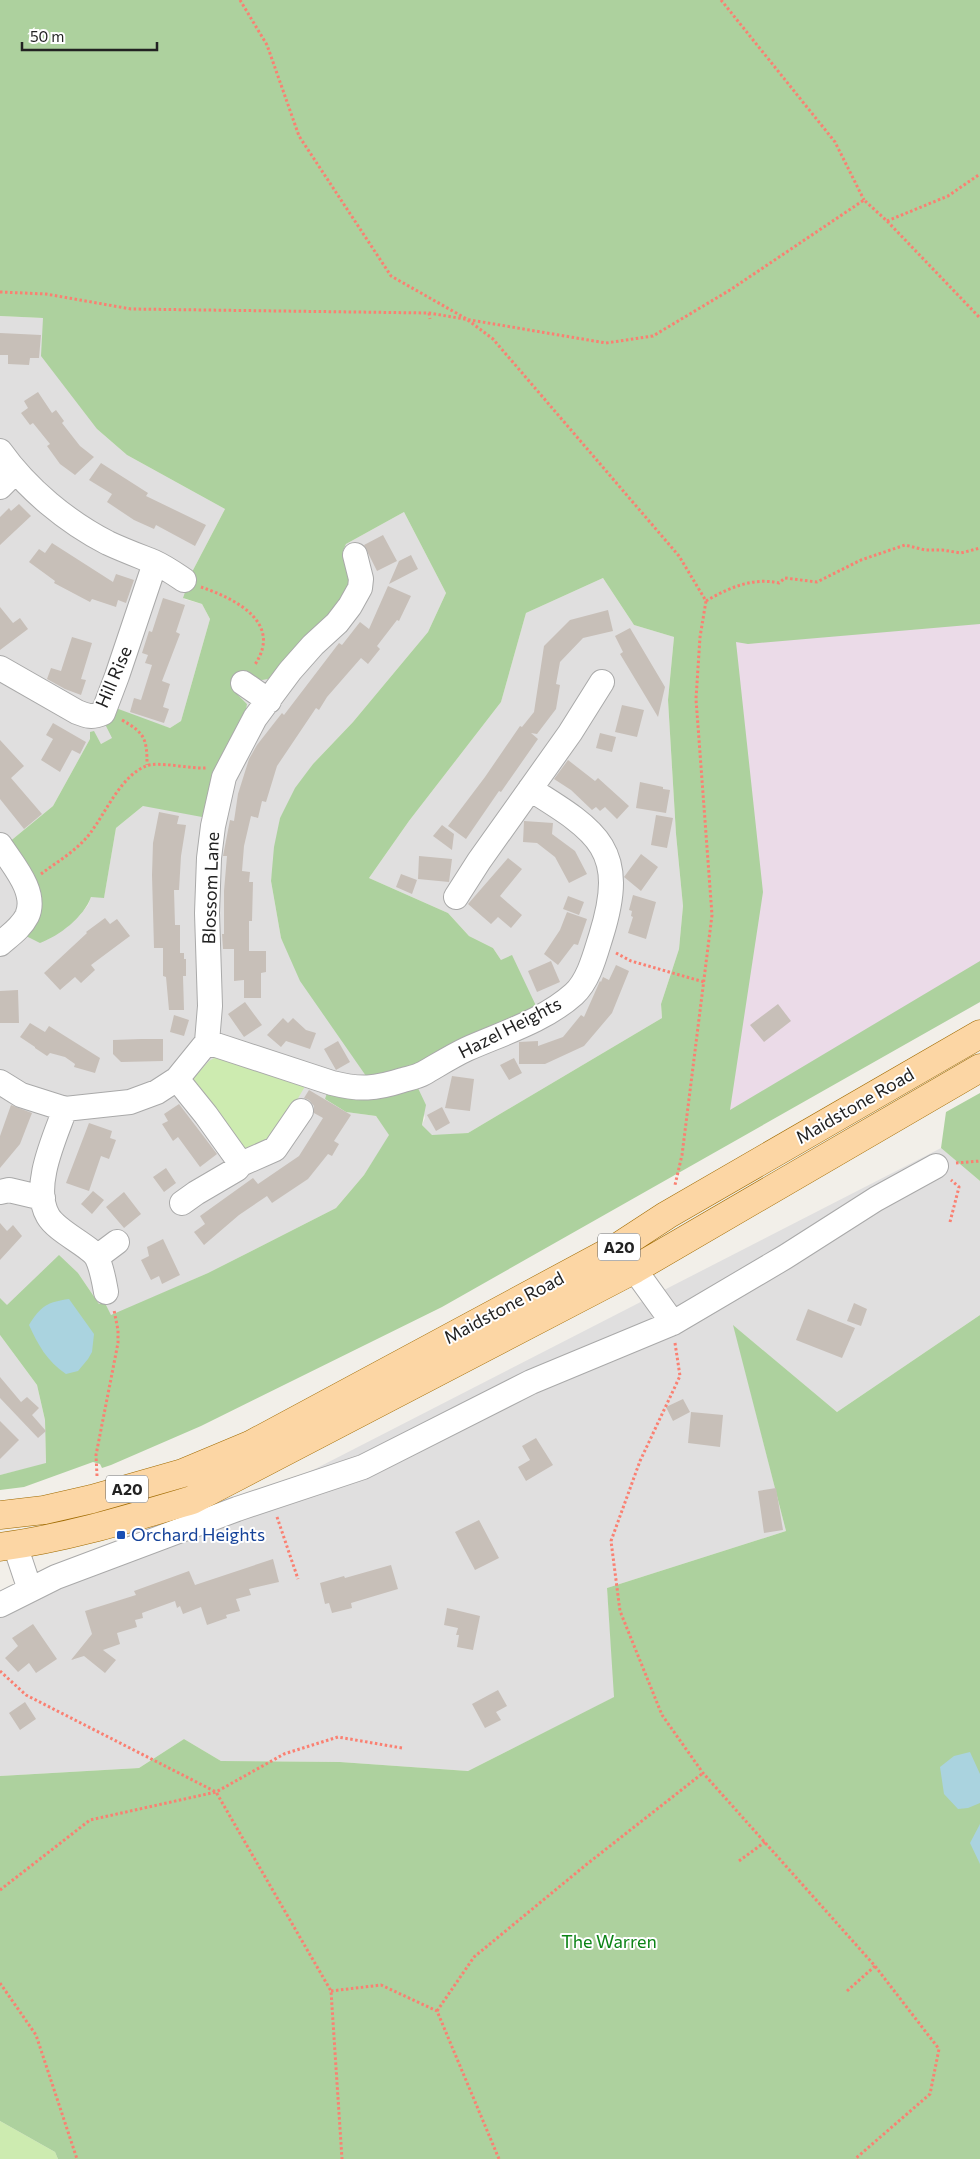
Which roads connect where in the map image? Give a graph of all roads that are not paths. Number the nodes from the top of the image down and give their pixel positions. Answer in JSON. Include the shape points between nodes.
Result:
{"nodes":[{"id":1,"x":0,"y":451,"type":"edge"},
{"id":2,"x":7,"y":480,"type":"edge"},
{"id":3,"x":355,"y":555,"type":"dead end"},
{"id":4,"x":155,"y":563,"type":"junction"},
{"id":5,"x":184,"y":580,"type":"road end"},
{"id":6,"x":0,"y":668,"type":"edge"},
{"id":7,"x":602,"y":682,"type":"dead end"},
{"id":8,"x":243,"y":684,"type":"road end"},
{"id":9,"x":269,"y":701,"type":"junction"},
{"id":10,"x":530,"y":790,"type":"junction"},
{"id":11,"x":0,"y":845,"type":"edge"},
{"id":12,"x":456,"y":897,"type":"dead end"},
{"id":13,"x":0,"y":944,"type":"edge"},
{"id":14,"x":980,"y":1034,"type":"edge"},
{"id":15,"x":207,"y":1042,"type":"junction"},
{"id":16,"x":980,"y":1068,"type":"edge"},
{"id":17,"x":177,"y":1079,"type":"junction"},
{"id":18,"x":0,"y":1082,"type":"edge"},
{"id":19,"x":65,"y":1109,"type":"junction"},
{"id":20,"x":301,"y":1111,"type":"dead end"},
{"id":21,"x":241,"y":1164,"type":"junction"},
{"id":22,"x":936,"y":1166,"type":"road end"},
{"id":23,"x":0,"y":1192,"type":"edge"},
{"id":24,"x":43,"y":1198,"type":"junction"},
{"id":25,"x":182,"y":1203,"type":"dead end"},
{"id":26,"x":117,"y":1242,"type":"dead end"},
{"id":27,"x":618,"y":1247,"type":"junction"},
{"id":28,"x":97,"y":1257,"type":"junction"},
{"id":29,"x":635,"y":1269,"type":"junction"},
{"id":30,"x":106,"y":1292,"type":"road end"},
{"id":31,"x":673,"y":1323,"type":"junction"},
{"id":32,"x":0,"y":1515,"type":"edge"},
{"id":33,"x":8,"y":1546,"type":"edge"},
{"id":34,"x":30,"y":1590,"type":"junction"},
{"id":35,"x":0,"y":1605,"type":"edge"}],
"edges":[{"from":1,"to":2,"type":"street"},
{"from":2,"to":4,"type":"street","via":[[107,542]]},
{"from":3,"to":9,"type":"street","name":"Blossom Lane","via":[[361,579],[350,606],[290,671]]},
{"from":4,"to":5,"type":"street"},
{"from":4,"to":6,"type":"street","name":"Hill Rise","via":[[102,712],[94,716],[82,714]]},
{"from":7,"to":10,"type":"street"},
{"from":8,"to":9,"type":"street"},
{"from":9,"to":15,"type":"street","name":"Blossom Lane","via":[[255,718],[224,777],[213,826],[207,913],[210,1006]]},
{"from":10,"to":12,"type":"street"},
{"from":10,"to":15,"type":"street","name":"Hazel Heights","via":[[596,836],[606,853],[612,881],[607,916],[587,975],[576,992],[561,1004],[465,1050],[422,1075],[378,1088],[354,1088],[332,1083]]},
{"from":11,"to":13,"type":"street","via":[[25,886],[30,907],[27,917]]},
{"from":14,"to":27,"type":"main road","name":"Maidstone Road","number":"A20","via":[[667,1215]]},
{"from":15,"to":17,"type":"street"},
{"from":16,"to":29,"type":"main road","name":"Maidstone Road","number":"A20"},
{"from":17,"to":19,"type":"street","via":[[157,1092],[130,1102]]},
{"from":17,"to":21,"type":"street"},
{"from":18,"to":19,"type":"street","via":[[21,1095]]},
{"from":19,"to":24,"type":"street","via":[[48,1157],[42,1183]]},
{"from":20,"to":21,"type":"street","via":[[275,1149]]},
{"from":21,"to":25,"type":"street"},
{"from":22,"to":31,"type":"street"},
{"from":23,"to":24,"type":"street","via":[[9,1190]]},
{"from":24,"to":28,"type":"street","via":[[47,1215],[54,1224]]},
{"from":26,"to":28,"type":"street"},
{"from":27,"to":29,"type":"street"},
{"from":27,"to":32,"type":"main road","name":"Maidstone Road","number":"A20","via":[[250,1445],[183,1473],[92,1499],[44,1510]]},
{"from":28,"to":30,"type":"street"},
{"from":29,"to":31,"type":"street"},
{"from":29,"to":33,"type":"main road","name":"Maidstone Road","number":"A20","via":[[192,1500],[107,1525]]},
{"from":31,"to":34,"type":"street","via":[[531,1382],[364,1467],[271,1497],[61,1575]]},
{"from":33,"to":34,"type":"street"},
{"from":34,"to":35,"type":"street"}]}
